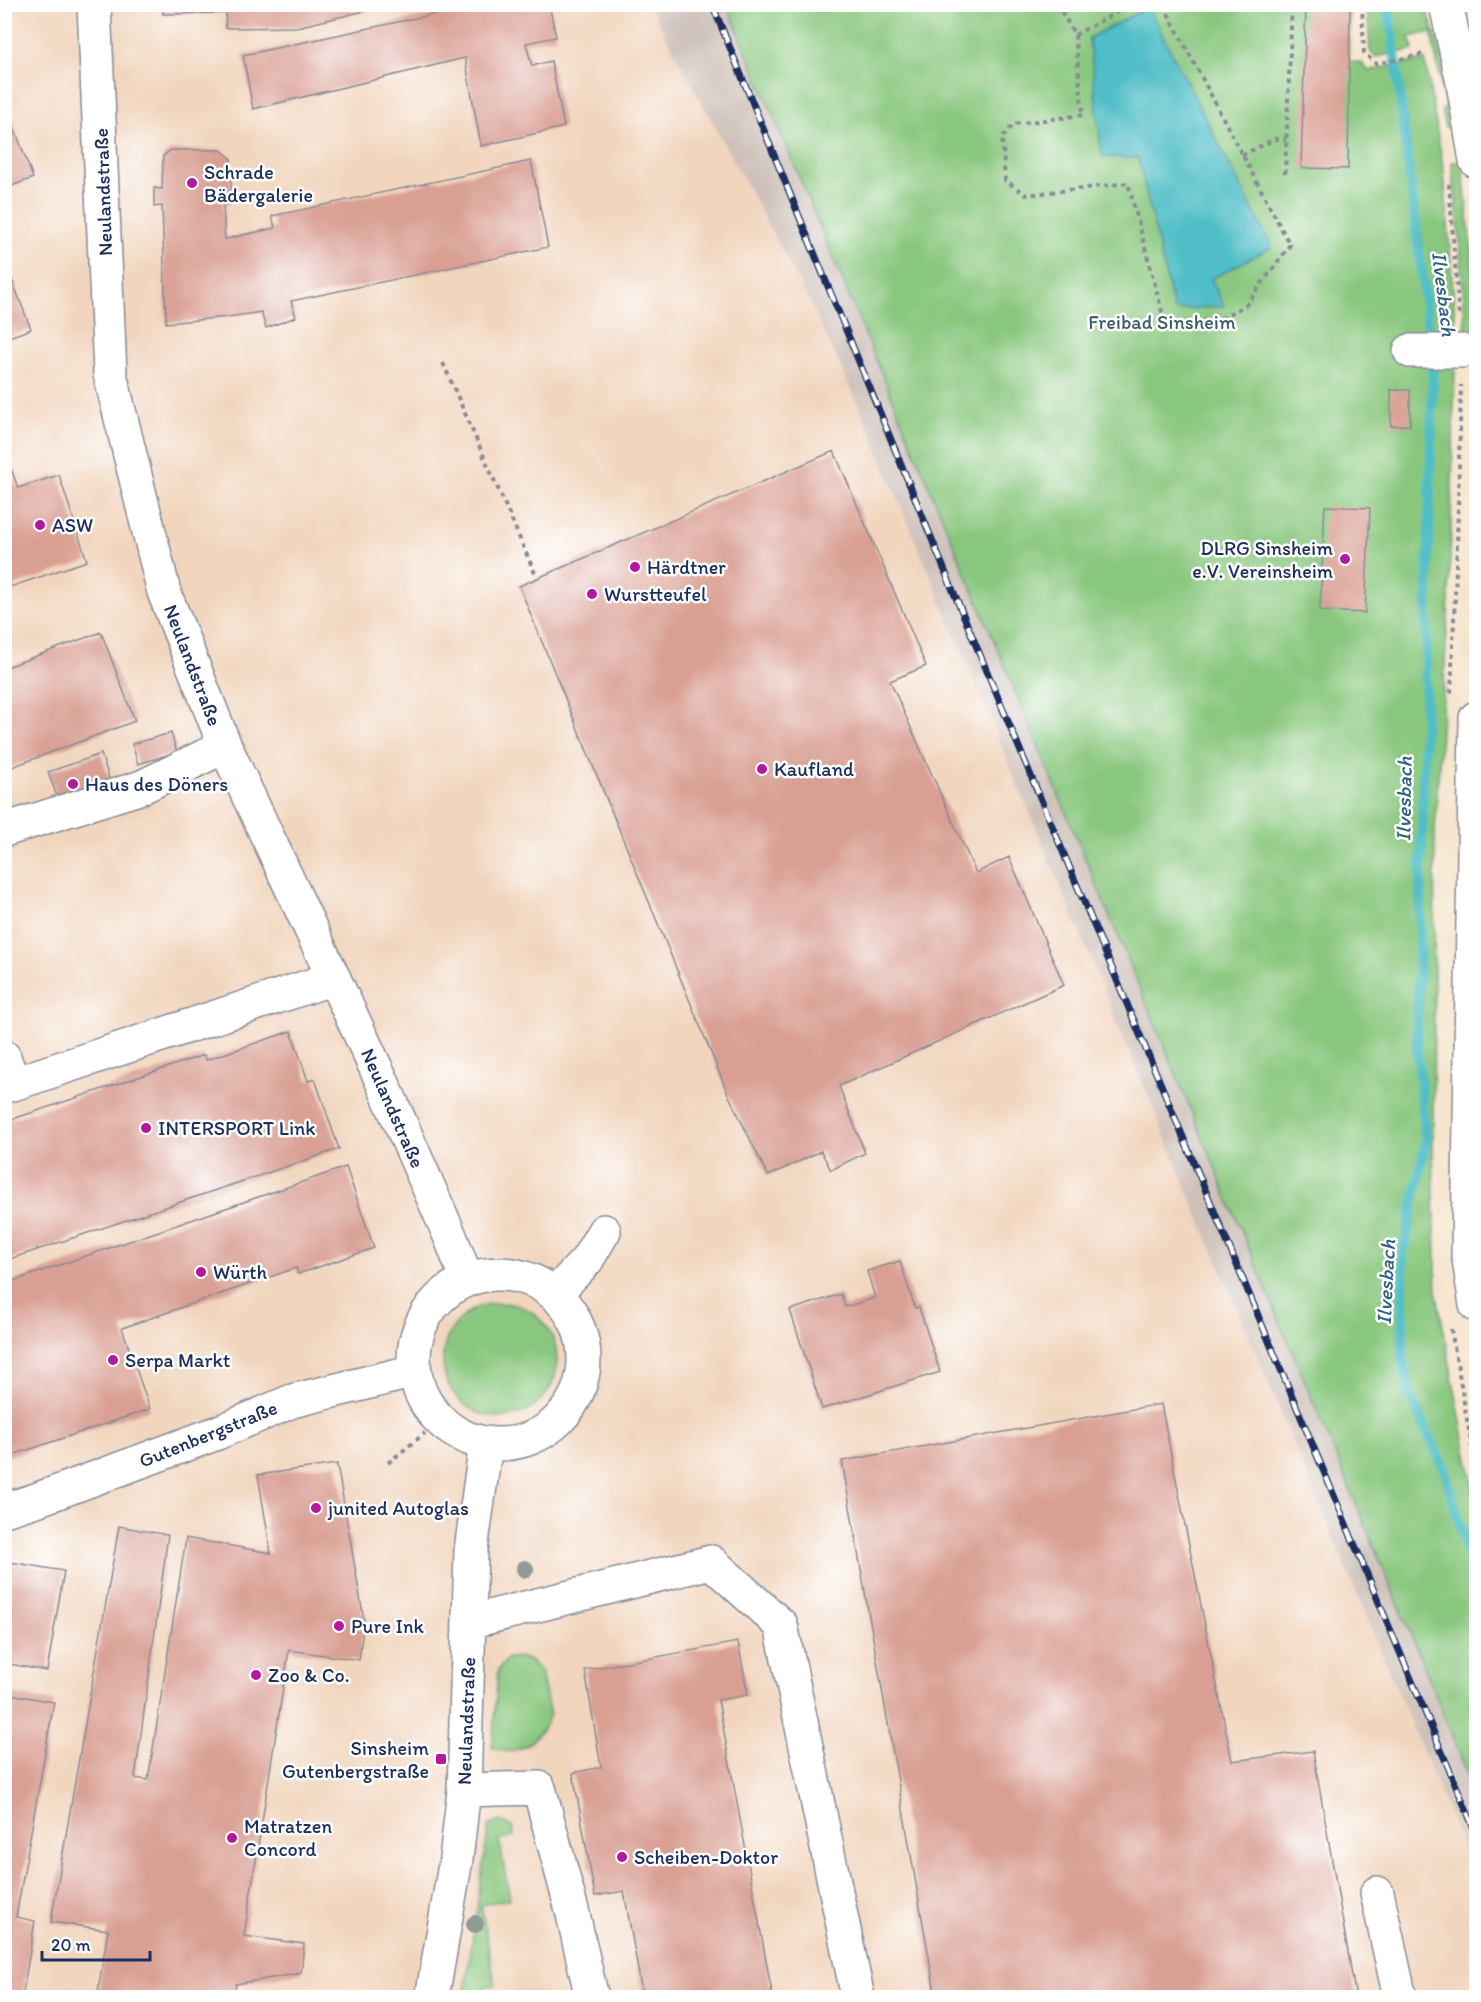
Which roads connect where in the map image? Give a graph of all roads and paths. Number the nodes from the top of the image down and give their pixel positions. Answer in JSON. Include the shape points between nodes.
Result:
{"nodes":[{"id":1,"x":94,"y":4,"type":"edge"},
{"id":2,"x":1057,"y":4,"type":"edge"},
{"id":3,"x":1132,"y":4,"type":"edge"},
{"id":4,"x":1163,"y":4,"type":"edge"},
{"id":5,"x":1292,"y":4,"type":"edge"},
{"id":6,"x":1362,"y":4,"type":"edge"},
{"id":7,"x":1446,"y":4,"type":"edge"},
{"id":8,"x":1075,"y":35,"type":"junction"},
{"id":9,"x":1429,"y":52,"type":"dead end"},
{"id":10,"x":1286,"y":140,"type":"junction"},
{"id":11,"x":1242,"y":155,"type":"junction"},
{"id":12,"x":1462,"y":166,"type":"edge"},
{"id":13,"x":1285,"y":174,"type":"dead end"},
{"id":14,"x":1410,"y":351,"type":"dead end"},
{"id":15,"x":1462,"y":351,"type":"joint"},
{"id":16,"x":443,"y":363,"type":"dead end"},
{"id":17,"x":537,"y":578,"type":"dead end"},
{"id":18,"x":1476,"y":718,"type":"edge"},
{"id":19,"x":225,"y":746,"type":"junction"},
{"id":20,"x":4,"y":830,"type":"edge"},
{"id":21,"x":334,"y":978,"type":"junction"},
{"id":22,"x":7,"y":1076,"type":"edge"},
{"id":23,"x":604,"y":1232,"type":"dead end"},
{"id":24,"x":467,"y":1280,"type":"junction"},
{"id":25,"x":555,"y":1294,"type":"junction"},
{"id":26,"x":1476,"y":1305,"type":"edge"},
{"id":27,"x":415,"y":1371,"type":"junction"},
{"id":28,"x":425,"y":1433,"type":"dead end"},
{"id":29,"x":486,"y":1443,"type":"junction"},
{"id":30,"x":388,"y":1463,"type":"dead end"},
{"id":31,"x":4,"y":1510,"type":"edge"},
{"id":32,"x":469,"y":1622,"type":"junction"},
{"id":33,"x":465,"y":1790,"type":"junction"},
{"id":34,"x":1377,"y":1893,"type":"dead end"},
{"id":35,"x":432,"y":1998,"type":"edge"},
{"id":36,"x":592,"y":1998,"type":"edge"},
{"id":37,"x":858,"y":1998,"type":"edge"},
{"id":38,"x":1400,"y":1998,"type":"edge"}],
"edges":[{"from":1,"to":19,"type":"street","name":"Neulandstraße","via":[[110,375],[164,592]]},
{"from":2,"to":8,"type":"path"},
{"from":3,"to":8,"type":"path"},
{"from":4,"to":11,"type":"path"},
{"from":5,"to":10,"type":"path"},
{"from":6,"to":9,"type":"path","via":[[1364,53],[1376,64]]},
{"from":7,"to":12,"type":"street","via":[[1463,83]]},
{"from":8,"to":11,"type":"path","via":[[1083,115],[1014,124],[1002,138],[1005,180],[1026,195],[1128,183],[1164,323],[1220,319],[1247,304],[1290,245]]},
{"from":10,"to":11,"type":"path","via":[[1275,139]]},
{"from":10,"to":13,"type":"path"},
{"from":12,"to":15,"type":"path"},
{"from":14,"to":15,"type":"street"},
{"from":16,"to":17,"type":"path"},
{"from":18,"to":26,"type":"street","via":[[1468,1253]]},
{"from":19,"to":20,"type":"street","via":[[142,787]]},
{"from":19,"to":21,"type":"street","name":"Neulandstraße"},
{"from":21,"to":22,"type":"street"},
{"from":21,"to":24,"type":"street","name":"Neulandstraße"},
{"from":23,"to":25,"type":"street","via":[[587,1260]]},
{"from":24,"to":25,"type":"street","via":[[489,1274],[513,1274]]},
{"from":24,"to":27,"type":"street","via":[[447,1291],[420,1326]]},
{"from":25,"to":29,"type":"street","via":[[571,1312],[581,1335],[585,1359],[581,1383],[571,1406],[555,1424],[534,1437],[511,1443]]},
{"from":27,"to":29,"type":"street","via":[[423,1396],[438,1418],[460,1434]]},
{"from":27,"to":31,"type":"street","name":"Gutenbergstraße","via":[[292,1401],[217,1433]]},
{"from":28,"to":30,"type":"path"},
{"from":29,"to":32,"type":"street","name":"Neulandstraße","via":[[471,1550]]},
{"from":32,"to":33,"type":"street","name":"Neulandstraße"},
{"from":32,"to":37,"type":"street","via":[[711,1562],[781,1625]]},
{"from":33,"to":35,"type":"street","name":"Neulandstraße"},
{"from":33,"to":36,"type":"street","via":[[539,1788]]},
{"from":34,"to":38,"type":"street"}]}
